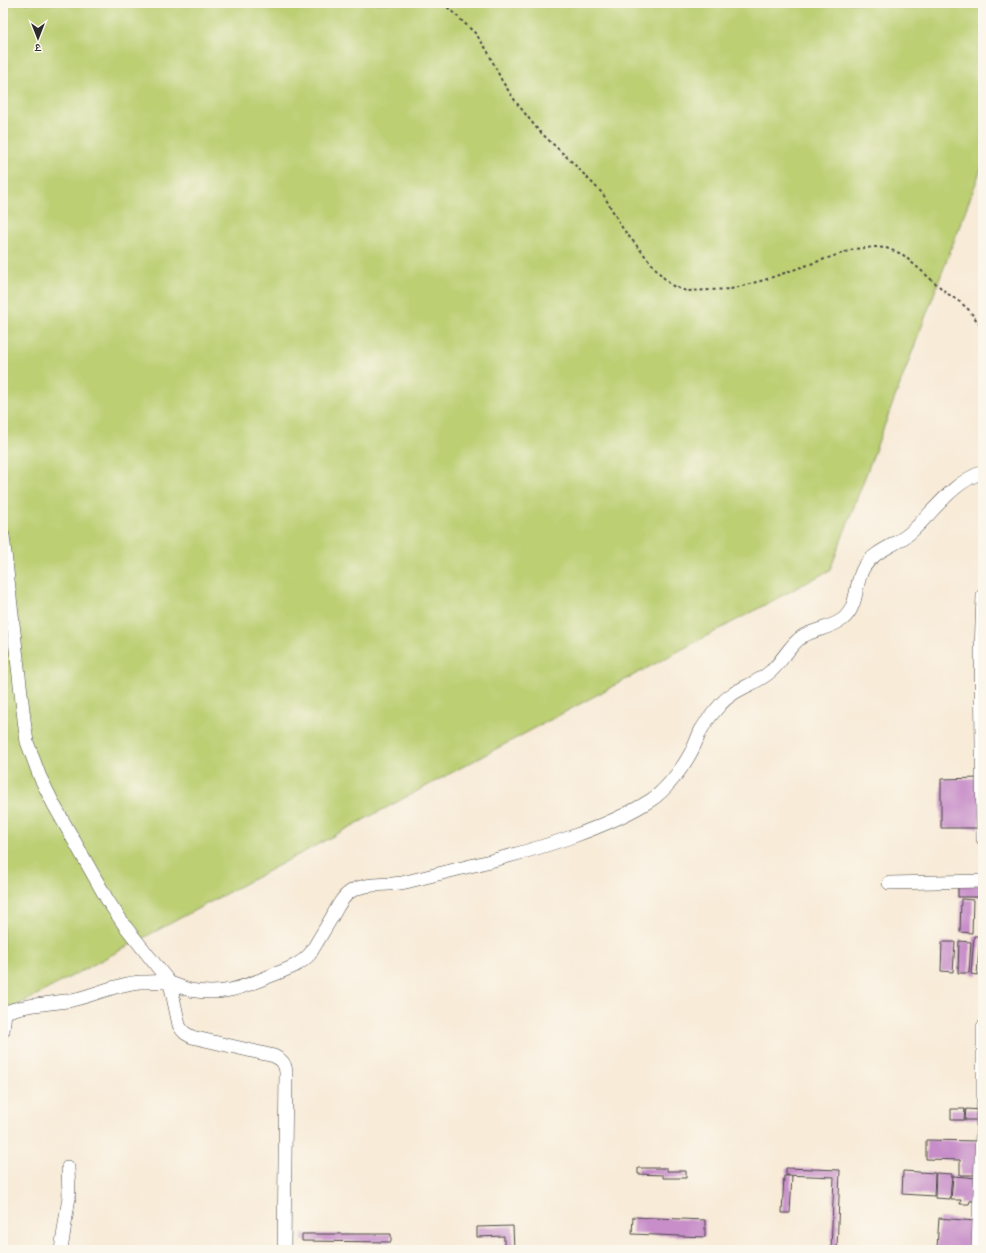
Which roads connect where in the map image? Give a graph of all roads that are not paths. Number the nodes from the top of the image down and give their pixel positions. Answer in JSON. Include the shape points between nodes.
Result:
{"nodes":[{"id":1,"x":983,"y":472,"type":"edge"},
{"id":2,"x":3,"y":536,"type":"edge"},
{"id":3,"x":983,"y":595,"type":"edge"},
{"id":4,"x":983,"y":839,"type":"edge"},
{"id":5,"x":983,"y":881,"type":"edge"},
{"id":6,"x":889,"y":883,"type":"dead end"},
{"id":7,"x":170,"y":983,"type":"junction"},
{"id":8,"x":4,"y":1013,"type":"edge"},
{"id":9,"x":983,"y":1027,"type":"edge"},
{"id":10,"x":3,"y":1031,"type":"edge"},
{"id":11,"x":983,"y":1101,"type":"edge"},
{"id":12,"x":68,"y":1167,"type":"dead end"},
{"id":13,"x":61,"y":1250,"type":"edge"},
{"id":14,"x":284,"y":1250,"type":"edge"},
{"id":15,"x":978,"y":1250,"type":"edge"}],
"edges":[{"from":1,"to":7,"type":"street","via":[[950,492],[908,535],[870,560],[860,577],[852,606],[843,619],[796,641],[770,672],[724,701],[707,721],[689,756],[664,789],[653,799],[621,817],[550,844],[403,883],[362,887],[352,891],[343,900],[305,959],[293,967],[243,987],[210,992]]},
{"from":2,"to":7,"type":"street","via":[[21,706],[27,742],[40,777],[108,901]]},
{"from":3,"to":4,"type":"street"},
{"from":5,"to":6,"type":"street"},
{"from":7,"to":8,"type":"street","via":[[123,984],[72,1000]]},
{"from":7,"to":14,"type":"street","via":[[179,1025],[186,1034],[274,1056],[285,1064]]},
{"from":8,"to":10,"type":"street"},
{"from":9,"to":11,"type":"street"},
{"from":11,"to":15,"type":"street"},
{"from":12,"to":13,"type":"street","via":[[69,1197]]}]}
